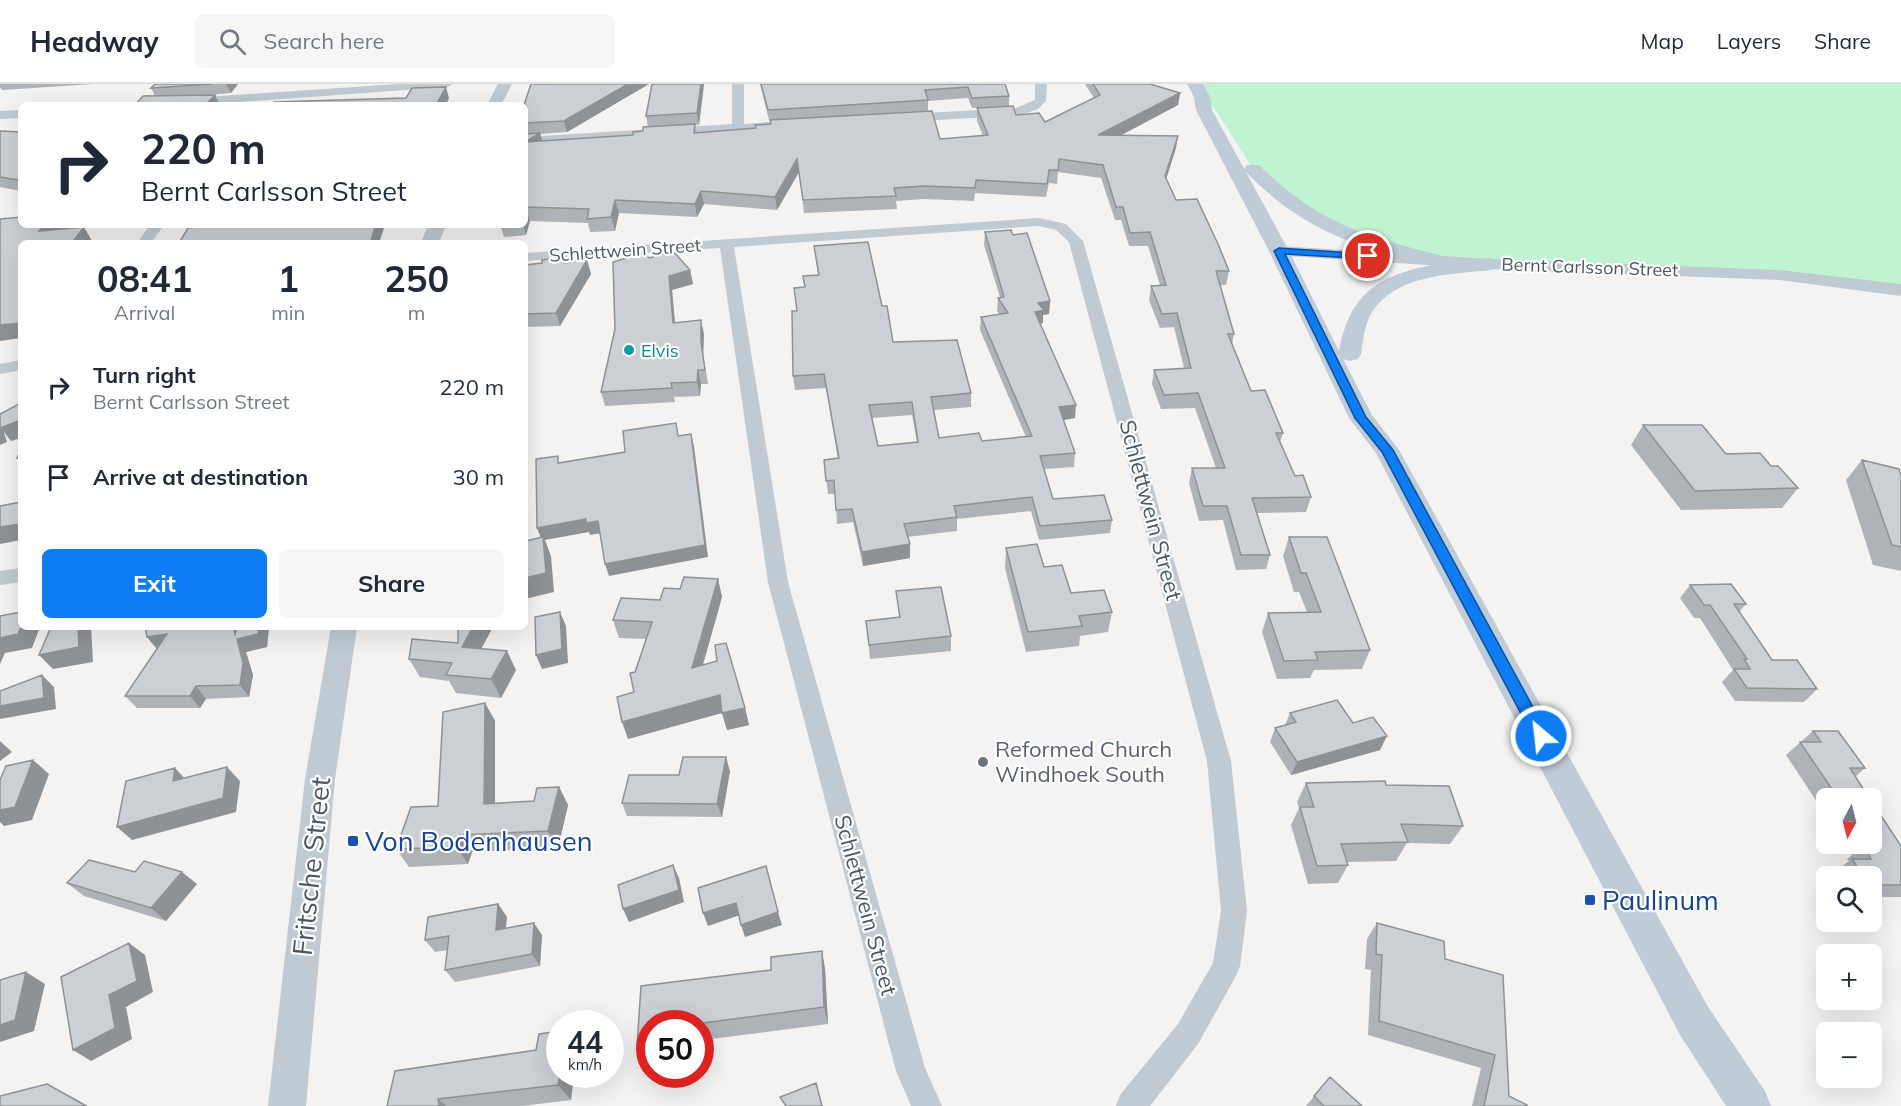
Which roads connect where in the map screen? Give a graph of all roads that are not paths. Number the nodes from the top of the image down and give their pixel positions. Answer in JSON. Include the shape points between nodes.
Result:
{"nodes":[{"id":1,"x":447,"y":84,"type":"edge"},
{"id":2,"x":505,"y":84,"type":"edge"},
{"id":3,"x":738,"y":84,"type":"edge"},
{"id":4,"x":1041,"y":84,"type":"edge"},
{"id":5,"x":1199,"y":90,"type":"edge"},
{"id":6,"x":259,"y":101,"type":"edge"},
{"id":7,"x":231,"y":102,"type":"edge"},
{"id":8,"x":496,"y":102,"type":"edge"},
{"id":9,"x":18,"y":114,"type":"edge"},
{"id":10,"x":0,"y":115,"type":"edge"},
{"id":11,"x":889,"y":119,"type":"edge"},
{"id":12,"x":796,"y":124,"type":"edge"},
{"id":13,"x":738,"y":128,"type":"junction"},
{"id":14,"x":528,"y":141,"type":"edge"},
{"id":15,"x":1253,"y":170,"type":"junction"},
{"id":16,"x":726,"y":243,"type":"junction"},
{"id":17,"x":1279,"y":251,"type":"junction"},
{"id":18,"x":1300,"y":252,"type":"junction"},
{"id":19,"x":528,"y":257,"type":"edge"},
{"id":20,"x":1436,"y":260,"type":"junction"},
{"id":21,"x":1490,"y":264,"type":"junction"},
{"id":22,"x":1901,"y":290,"type":"edge"},
{"id":23,"x":1350,"y":354,"type":"junction"},
{"id":24,"x":18,"y":366,"type":"edge"},
{"id":25,"x":0,"y":369,"type":"edge"},
{"id":26,"x":1387,"y":450,"type":"junction"},
{"id":27,"x":18,"y":575,"type":"edge"},
{"id":28,"x":0,"y":578,"type":"edge"},
{"id":29,"x":344,"y":630,"type":"edge"},
{"id":30,"x":1694,"y":1021,"type":"junction"},
{"id":31,"x":286,"y":1106,"type":"edge"},
{"id":32,"x":927,"y":1106,"type":"edge"},
{"id":33,"x":1131,"y":1106,"type":"edge"},
{"id":34,"x":1727,"y":1106,"type":"edge"},
{"id":35,"x":1750,"y":1106,"type":"edge"}],
"edges":[{"from":1,"to":6,"type":"street"},
{"from":2,"to":8,"type":"street"},
{"from":3,"to":13,"type":"street"},
{"from":4,"to":11,"type":"street","via":[[1044,95],[1040,102],[1017,112]]},
{"from":5,"to":15,"type":"main road"},
{"from":5,"to":17,"type":"main road","via":[[1204,110]]},
{"from":6,"to":7,"type":"street"},
{"from":9,"to":10,"type":"street"},
{"from":12,"to":13,"type":"street"},
{"from":13,"to":14,"type":"street"},
{"from":15,"to":18,"type":"main road"},
{"from":15,"to":20,"type":"main road","via":[[1288,202],[1331,228]]},
{"from":16,"to":19,"type":"street","name":"Schlettwein Street"},
{"from":16,"to":32,"type":"street","name":"Schlettwein Street","via":[[778,582],[911,1071]]},
{"from":16,"to":33,"type":"street","name":"Schlettwein Street","via":[[1039,222],[1061,227],[1076,241],[1219,761],[1234,911],[1226,966],[1188,1034]]},
{"from":17,"to":18,"type":"street","name":"Bernt Carlsson Street"},
{"from":17,"to":26,"type":"main road","via":[[1360,418]]},
{"from":18,"to":20,"type":"street","name":"Bernt Carlsson Street"},
{"from":18,"to":23,"type":"main road"},
{"from":20,"to":21,"type":"street","name":"Bernt Carlsson Street"},
{"from":21,"to":22,"type":"street","name":"Bernt Carlsson Street","via":[[1749,273]]},
{"from":21,"to":23,"type":"main road","via":[[1415,275],[1388,284],[1376,292],[1359,316]]},
{"from":23,"to":26,"type":"main road","via":[[1381,418]]},
{"from":24,"to":25,"type":"street"},
{"from":26,"to":30,"type":"main road"},
{"from":27,"to":28,"type":"street"},
{"from":29,"to":31,"type":"street","name":"Fritsche Street","via":[[320,779]]},
{"from":30,"to":34,"type":"main road"},
{"from":30,"to":35,"type":"main road"}]}
